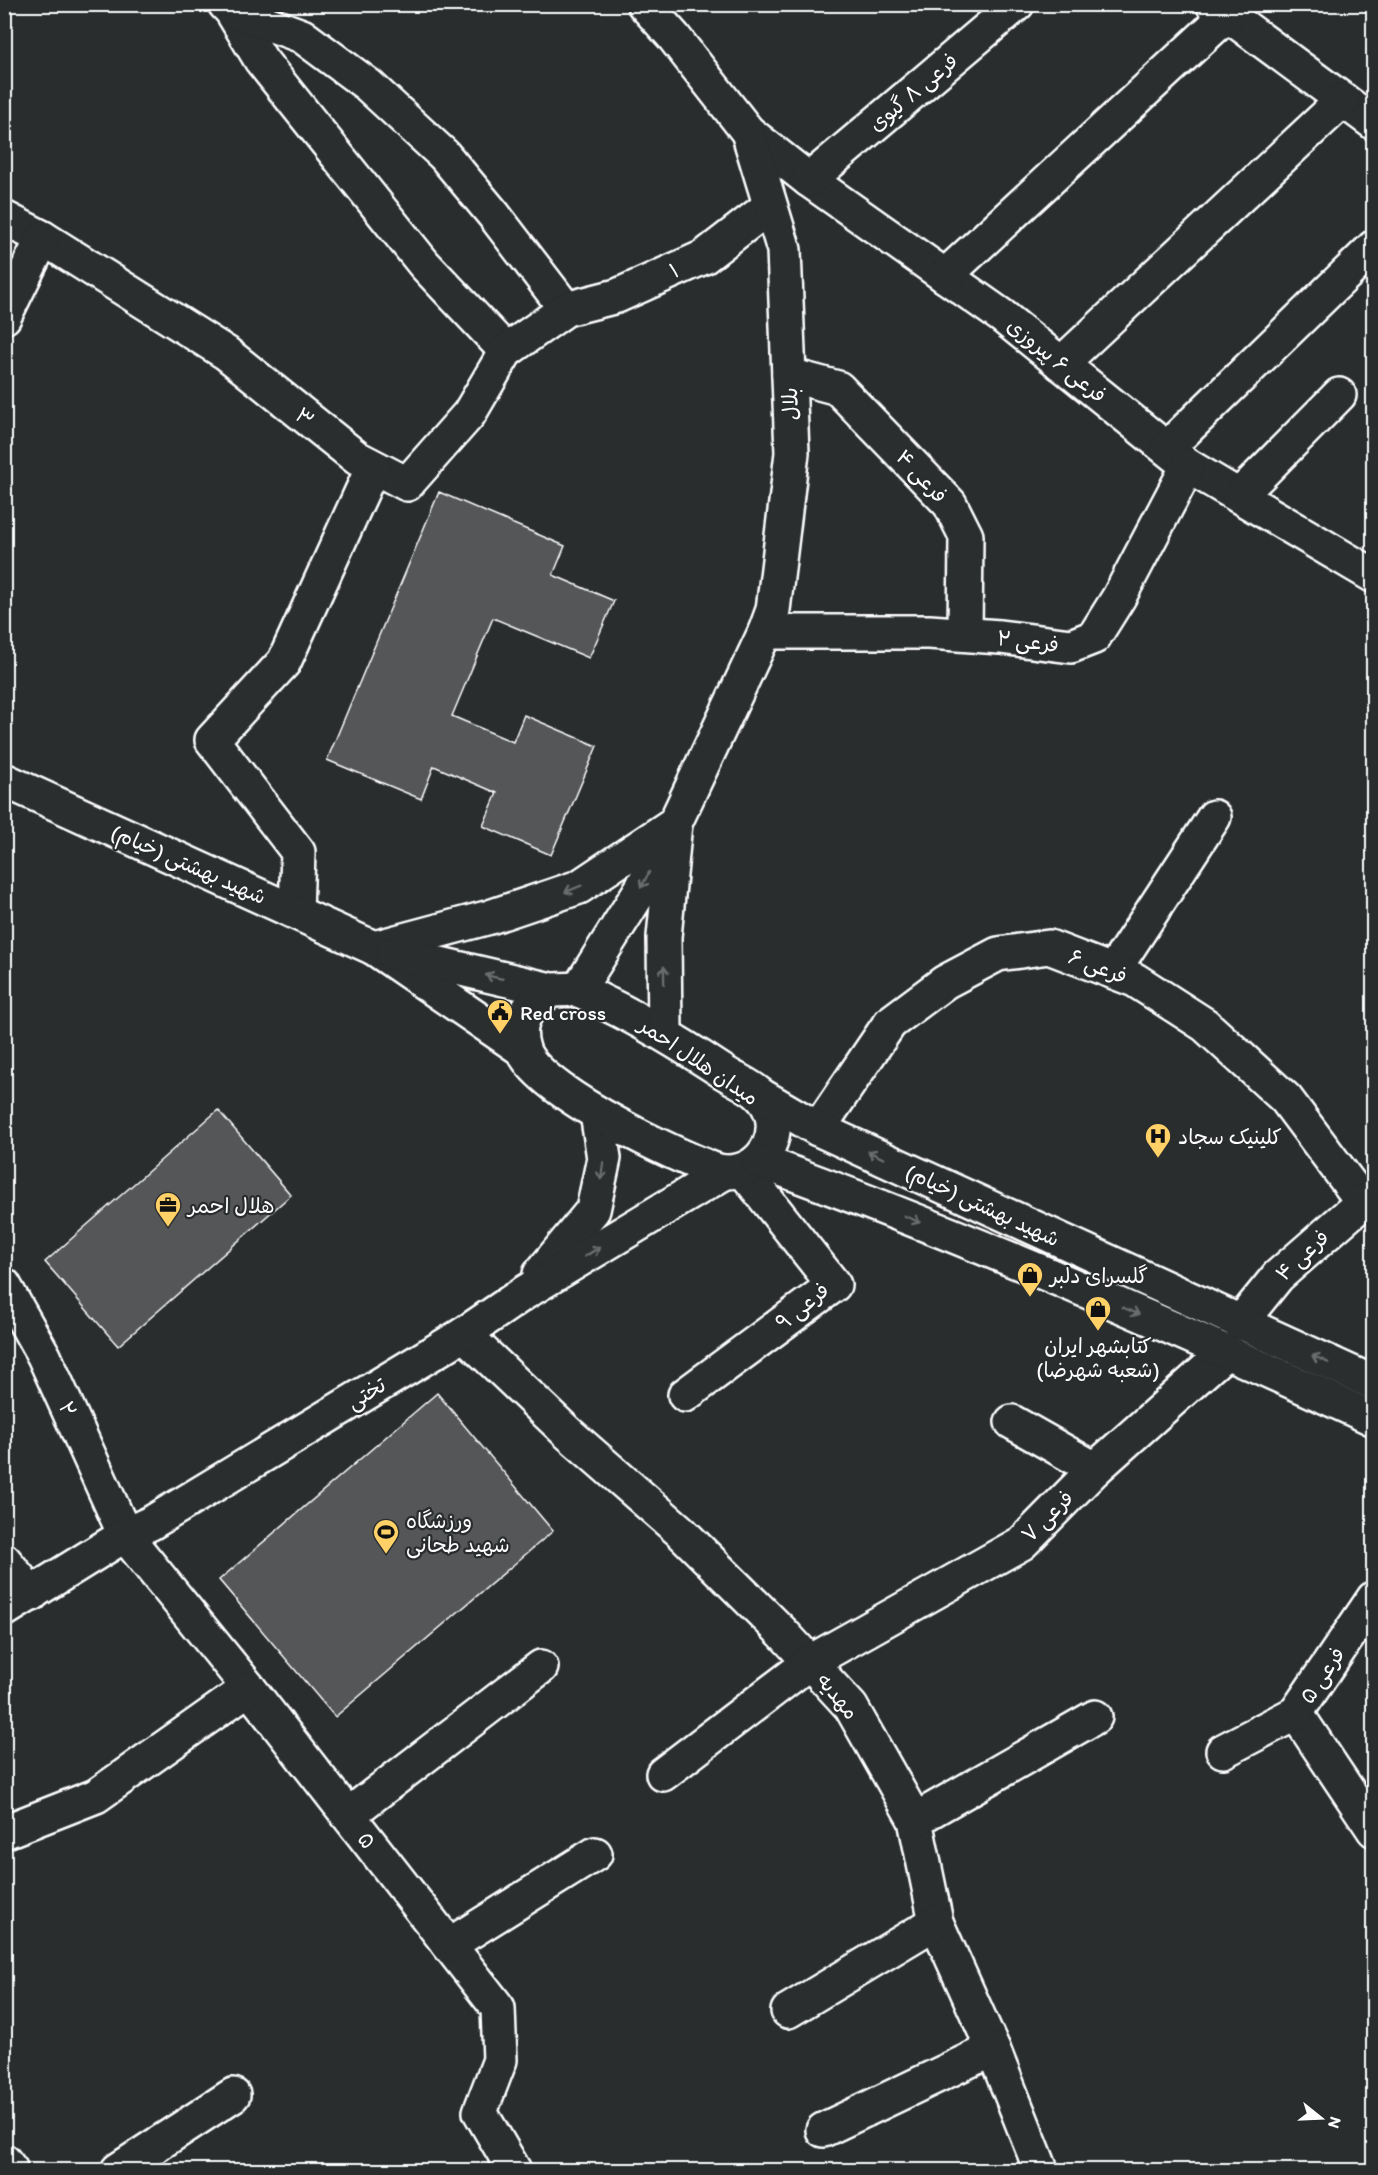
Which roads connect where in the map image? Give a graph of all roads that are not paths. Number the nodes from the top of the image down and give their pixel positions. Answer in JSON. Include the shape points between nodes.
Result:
{"nodes":[{"id":1,"x":644,"y":4,"type":"edge"},
{"id":2,"x":1017,"y":4,"type":"edge"},
{"id":3,"x":228,"y":7,"type":"edge"},
{"id":4,"x":1220,"y":10,"type":"edge"},
{"id":5,"x":1343,"y":100,"type":"junction"},
{"id":6,"x":1374,"y":123,"type":"edge"},
{"id":7,"x":748,"y":132,"type":"junction"},
{"id":8,"x":809,"y":180,"type":"junction"},
{"id":9,"x":770,"y":206,"type":"junction"},
{"id":10,"x":4,"y":218,"type":"edge"},
{"id":11,"x":43,"y":238,"type":"junction"},
{"id":12,"x":1374,"y":247,"type":"edge"},
{"id":13,"x":945,"y":276,"type":"junction"},
{"id":14,"x":566,"y":309,"type":"junction"},
{"id":15,"x":4,"y":317,"type":"edge"},
{"id":16,"x":506,"y":351,"type":"junction"},
{"id":17,"x":1061,"y":364,"type":"junction"},
{"id":18,"x":789,"y":375,"type":"junction"},
{"id":19,"x":1339,"y":395,"type":"dead end"},
{"id":20,"x":1178,"y":457,"type":"junction"},
{"id":21,"x":373,"y":466,"type":"junction"},
{"id":22,"x":1239,"y":496,"type":"junction"},
{"id":23,"x":1374,"y":576,"type":"edge"},
{"id":24,"x":765,"y":633,"type":"junction"},
{"id":25,"x":965,"y":634,"type":"junction"},
{"id":26,"x":4,"y":780,"type":"edge"},
{"id":27,"x":1214,"y":817,"type":"dead end"},
{"id":28,"x":675,"y":823,"type":"junction"},
{"id":29,"x":296,"y":912,"type":"junction"},
{"id":30,"x":374,"y":948,"type":"junction"},
{"id":31,"x":1113,"y":971,"type":"junction"},
{"id":32,"x":565,"y":990,"type":"junction"},
{"id":33,"x":665,"y":1033,"type":"junction"},
{"id":34,"x":523,"y":1050,"type":"junction"},
{"id":35,"x":760,"y":1095,"type":"junction"},
{"id":36,"x":597,"y":1113,"type":"junction"},
{"id":37,"x":818,"y":1129,"type":"junction"},
{"id":38,"x":742,"y":1168,"type":"junction"},
{"id":39,"x":1368,"y":1200,"type":"edge"},
{"id":40,"x":4,"y":1285,"type":"edge"},
{"id":41,"x":524,"y":1293,"type":"junction"},
{"id":42,"x":464,"y":1334,"type":"junction"},
{"id":43,"x":1233,"y":1337,"type":"junction"},
{"id":44,"x":1374,"y":1383,"type":"edge"},
{"id":45,"x":686,"y":1395,"type":"dead end"},
{"id":46,"x":1374,"y":1419,"type":"edge"},
{"id":47,"x":1012,"y":1422,"type":"dead end"},
{"id":48,"x":1095,"y":1468,"type":"junction"},
{"id":49,"x":125,"y":1535,"type":"junction"},
{"id":50,"x":4,"y":1560,"type":"edge"},
{"id":51,"x":32,"y":1594,"type":"junction"},
{"id":52,"x":1374,"y":1598,"type":"edge"},
{"id":53,"x":4,"y":1610,"type":"edge"},
{"id":54,"x":810,"y":1662,"type":"junction"},
{"id":55,"x":541,"y":1667,"type":"dead end"},
{"id":56,"x":249,"y":1688,"type":"junction"},
{"id":57,"x":1296,"y":1713,"type":"junction"},
{"id":58,"x":1095,"y":1718,"type":"dead end"},
{"id":59,"x":1223,"y":1751,"type":"dead end"},
{"id":60,"x":663,"y":1774,"type":"dead end"},
{"id":61,"x":348,"y":1815,"type":"junction"},
{"id":62,"x":915,"y":1820,"type":"junction"},
{"id":63,"x":1374,"y":1830,"type":"edge"},
{"id":64,"x":4,"y":1832,"type":"edge"},
{"id":65,"x":596,"y":1854,"type":"dead end"},
{"id":66,"x":936,"y":1922,"type":"junction"},
{"id":67,"x":449,"y":1945,"type":"junction"},
{"id":68,"x":788,"y":2011,"type":"dead end"},
{"id":69,"x":993,"y":2049,"type":"junction"},
{"id":70,"x":233,"y":2095,"type":"dead end"},
{"id":71,"x":823,"y":2130,"type":"dead end"},
{"id":72,"x":4,"y":2161,"type":"edge"},
{"id":73,"x":10,"y":2170,"type":"edge"},
{"id":74,"x":118,"y":2170,"type":"edge"},
{"id":75,"x":514,"y":2170,"type":"edge"},
{"id":76,"x":1041,"y":2170,"type":"edge"}],
"edges":[{"from":1,"to":7,"type":"street","name":"بلال"},
{"from":2,"to":8,"type":"street","name":"فرعی ۸ گیوی"},
{"from":3,"to":14,"type":"street","via":[[302,36],[369,85],[444,155]]},
{"from":3,"to":16,"type":"street","via":[[261,60],[424,264]]},
{"from":4,"to":5,"type":"street"},
{"from":4,"to":13,"type":"street"},
{"from":5,"to":6,"type":"street"},
{"from":5,"to":17,"type":"street"},
{"from":7,"to":8,"type":"street","name":"فرعی ۶ پیروزی"},
{"from":7,"to":9,"type":"street","name":"بلال"},
{"from":8,"to":13,"type":"street","name":"فرعی ۶ پیروزی"},
{"from":9,"to":14,"type":"street","name":"۱","via":[[704,257],[617,296]]},
{"from":9,"to":18,"type":"street","name":"بلال","via":[[784,250]]},
{"from":10,"to":11,"type":"street","name":"۳"},
{"from":11,"to":15,"type":"street"},
{"from":11,"to":21,"type":"street","name":"۳","via":[[226,353],[357,458]]},
{"from":12,"to":20,"type":"street","name":"فرعی ۲"},
{"from":13,"to":17,"type":"street","name":"فرعی ۶ پیروزی"},
{"from":14,"to":16,"type":"street","name":"۳"},
{"from":16,"to":21,"type":"street","name":"۳","via":[[469,414],[406,484]]},
{"from":17,"to":20,"type":"street","name":"فرعی ۶ پیروزی"},
{"from":18,"to":24,"type":"street","name":"بلال","via":[[792,453],[773,610]]},
{"from":18,"to":25,"type":"street","name":"فرعی ۴","via":[[838,387],[950,504],[966,536]]},
{"from":19,"to":22,"type":"street"},
{"from":20,"to":22,"type":"street","name":"فرعی ۶ پیروزی"},
{"from":20,"to":25,"type":"street","name":"فرعی ۲","via":[[1119,597],[1094,637],[1071,646]]},
{"from":21,"to":29,"type":"street","via":[[284,662],[212,740],[298,852]]},
{"from":22,"to":23,"type":"street","name":"فرعی ۶ پیروزی"},
{"from":24,"to":25,"type":"street","name":"فرعی ۲"},
{"from":24,"to":28,"type":"street","name":"بلال"},
{"from":26,"to":29,"type":"street","name":"شهید بهشتی (خیام)"},
{"from":27,"to":31,"type":"street"},
{"from":28,"to":30,"type":"street","one_way":true,"via":[[579,887],[490,917]]},
{"from":28,"to":32,"type":"street","name":"بلال","one_way":true,"via":[[642,888]]},
{"from":33,"to":28,"type":"street","one_way":true,"via":[[664,937]]},
{"from":29,"to":30,"type":"street","name":"شهید بهشتی (خیام)"},
{"from":32,"to":30,"type":"street","name":"شهید بهشتی (خیام)","one_way":true},
{"from":30,"to":34,"type":"street","name":"شهید بهشتی (خیام)"},
{"from":31,"to":37,"type":"street","name":"فرعی ۶","via":[[1049,947],[998,954],[945,982],[890,1023]]},
{"from":31,"to":39,"type":"street","name":"فرعی ۶","via":[[1135,980],[1205,1025],[1286,1099]]},
{"from":32,"to":33,"type":"street","name":"میدان هلال احمر"},
{"from":32,"to":34,"type":"street","via":[[530,1004],[520,1025]]},
{"from":33,"to":35,"type":"street","name":"میدان هلال احمر"},
{"from":34,"to":36,"type":"street","via":[[532,1064]]},
{"from":35,"to":37,"type":"street","name":"شهید بهشتی (خیام)"},
{"from":35,"to":38,"type":"street","name":"میدان هلال احمر","via":[[773,1116],[773,1140]]},
{"from":36,"to":38,"type":"street","via":[[654,1145]]},
{"from":36,"to":41,"type":"street","one_way":true,"via":[[604,1158],[593,1210]]},
{"from":43,"to":37,"type":"street","name":"شهید بهشتی (خیام)","one_way":true},
{"from":41,"to":38,"type":"street","name":"تختی","one_way":true},
{"from":38,"to":43,"type":"street","name":"شهید بهشتی (خیام)","one_way":true,"via":[[873,1203]]},
{"from":38,"to":45,"type":"street","name":"فرعی ۹","via":[[834,1285]]},
{"from":39,"to":43,"type":"street","name":"فرعی ۴","via":[[1278,1276]]},
{"from":40,"to":49,"type":"street","name":"۲","via":[[44,1356]]},
{"from":41,"to":42,"type":"street","name":"تختی"},
{"from":42,"to":49,"type":"street","name":"تختی"},
{"from":42,"to":54,"type":"street","name":"مهدیه","via":[[568,1433],[680,1531]]},
{"from":44,"to":43,"type":"street","name":"شهید بهشتی (خیام)","one_way":true},
{"from":43,"to":46,"type":"street","name":"شهید بهشتی (خیام)"},
{"from":43,"to":48,"type":"street","name":"فرعی ۷"},
{"from":47,"to":48,"type":"street"},
{"from":48,"to":54,"type":"street","name":"فرعی ۷","via":[[1022,1543]]},
{"from":49,"to":51,"type":"street","name":"تختی"},
{"from":49,"to":56,"type":"street","name":"۵"},
{"from":50,"to":51,"type":"street"},
{"from":51,"to":53,"type":"street","name":"تختی"},
{"from":52,"to":57,"type":"street","name":"فرعی ۵"},
{"from":54,"to":60,"type":"street","name":"فرعی ۷"},
{"from":54,"to":62,"type":"street","name":"مهدیه","via":[[851,1707]]},
{"from":55,"to":61,"type":"street"},
{"from":56,"to":61,"type":"street","name":"۵"},
{"from":56,"to":64,"type":"street","via":[[96,1796]]},
{"from":57,"to":59,"type":"street","name":"فرعی ۵"},
{"from":57,"to":63,"type":"street"},
{"from":58,"to":62,"type":"street"},
{"from":61,"to":67,"type":"street","name":"۵"},
{"from":62,"to":66,"type":"street","name":"مهدیه"},
{"from":65,"to":67,"type":"street"},
{"from":66,"to":68,"type":"street"},
{"from":66,"to":69,"type":"street","name":"مهدیه"},
{"from":67,"to":75,"type":"street","name":"۵","via":[[498,2008],[500,2061],[480,2112]]},
{"from":69,"to":71,"type":"street"},
{"from":69,"to":76,"type":"street","name":"مهدیه"},
{"from":70,"to":74,"type":"street"},
{"from":72,"to":73,"type":"street"}]}
